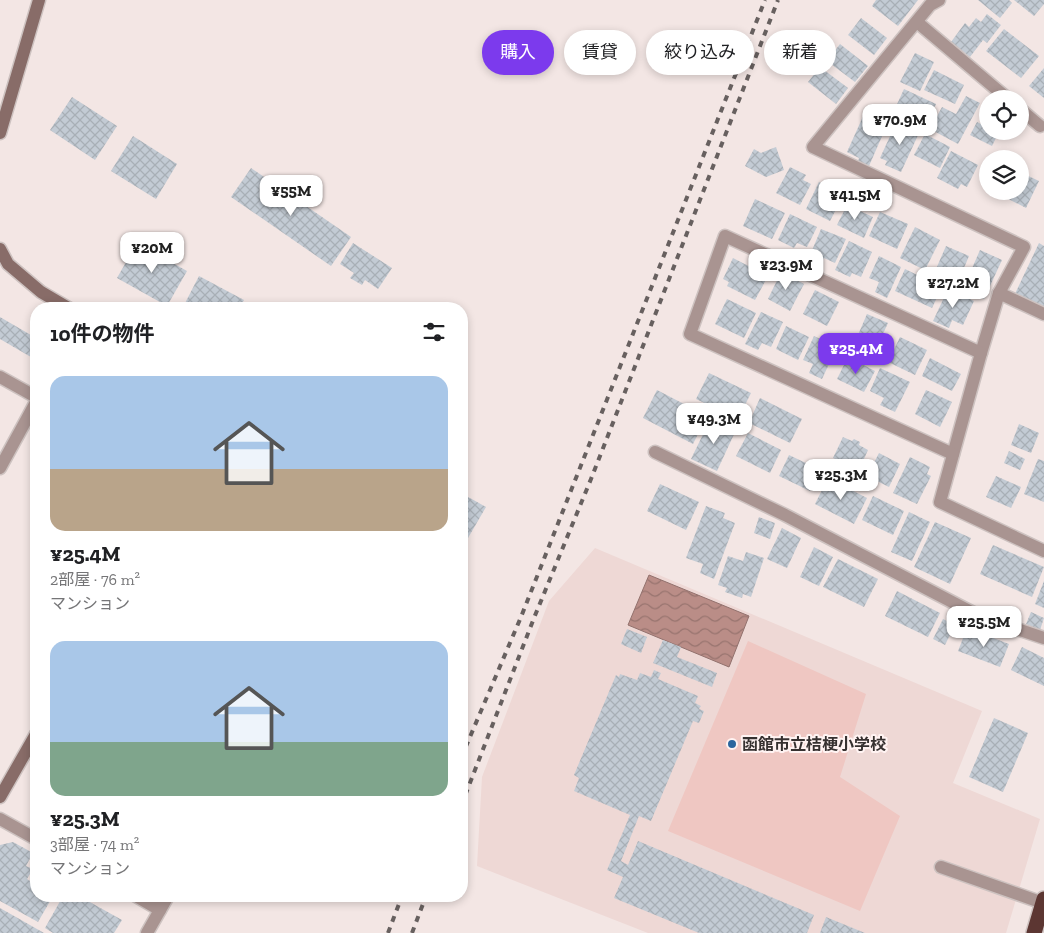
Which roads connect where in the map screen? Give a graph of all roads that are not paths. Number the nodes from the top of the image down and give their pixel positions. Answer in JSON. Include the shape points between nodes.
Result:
{"nodes":[{"id":1,"x":39,"y":0,"type":"edge"},
{"id":2,"x":939,"y":0,"type":"edge"},
{"id":3,"x":917,"y":22,"type":"junction"},
{"id":4,"x":997,"y":90,"type":"edge"},
{"id":5,"x":1029,"y":117,"type":"edge"},
{"id":6,"x":1040,"y":126,"type":"dead end"},
{"id":7,"x":0,"y":134,"type":"edge"},
{"id":8,"x":0,"y":249,"type":"edge"},
{"id":9,"x":999,"y":293,"type":"junction"},
{"id":10,"x":58,"y":302,"type":"edge"},
{"id":11,"x":1044,"y":314,"type":"edge"},
{"id":12,"x":981,"y":353,"type":"junction"},
{"id":13,"x":0,"y":377,"type":"edge"},
{"id":14,"x":30,"y":394,"type":"edge"},
{"id":15,"x":30,"y":413,"type":"edge"},
{"id":16,"x":655,"y":452,"type":"dead end"},
{"id":17,"x":953,"y":454,"type":"junction"},
{"id":18,"x":0,"y":468,"type":"edge"},
{"id":19,"x":1044,"y":550,"type":"edge"},
{"id":20,"x":1044,"y":638,"type":"edge"},
{"id":21,"x":30,"y":744,"type":"edge"},
{"id":22,"x":0,"y":797,"type":"edge"},
{"id":23,"x":0,"y":818,"type":"edge"},
{"id":24,"x":30,"y":836,"type":"edge"},
{"id":25,"x":941,"y":867,"type":"dead end"},
{"id":26,"x":1043,"y":901,"type":"edge"},
{"id":27,"x":146,"y":902,"type":"edge"},
{"id":28,"x":165,"y":902,"type":"edge"},
{"id":29,"x":160,"y":910,"type":"junction"},
{"id":30,"x":1039,"y":925,"type":"edge"},
{"id":31,"x":147,"y":933,"type":"edge"}],
"edges":[{"from":1,"to":7,"type":"street"},
{"from":2,"to":3,"type":"street","via":[[930,5]]},
{"from":3,"to":4,"type":"street"},
{"from":3,"to":9,"type":"street","via":[[813,147],[1024,247]]},
{"from":5,"to":6,"type":"street"},
{"from":8,"to":10,"type":"street","via":[[8,264]]},
{"from":9,"to":11,"type":"street"},
{"from":9,"to":12,"type":"street"},
{"from":12,"to":17,"type":"street"},
{"from":12,"to":17,"type":"street","via":[[725,236],[690,334]]},
{"from":13,"to":14,"type":"street"},
{"from":15,"to":18,"type":"street"},
{"from":16,"to":20,"type":"street","via":[[982,617]]},
{"from":17,"to":19,"type":"street","via":[[940,502]]},
{"from":21,"to":22,"type":"street"},
{"from":23,"to":24,"type":"street"},
{"from":25,"to":26,"type":"street"},
{"from":26,"to":30,"type":"highway"},
{"from":27,"to":29,"type":"street"},
{"from":28,"to":29,"type":"street"},
{"from":29,"to":31,"type":"street"}]}
